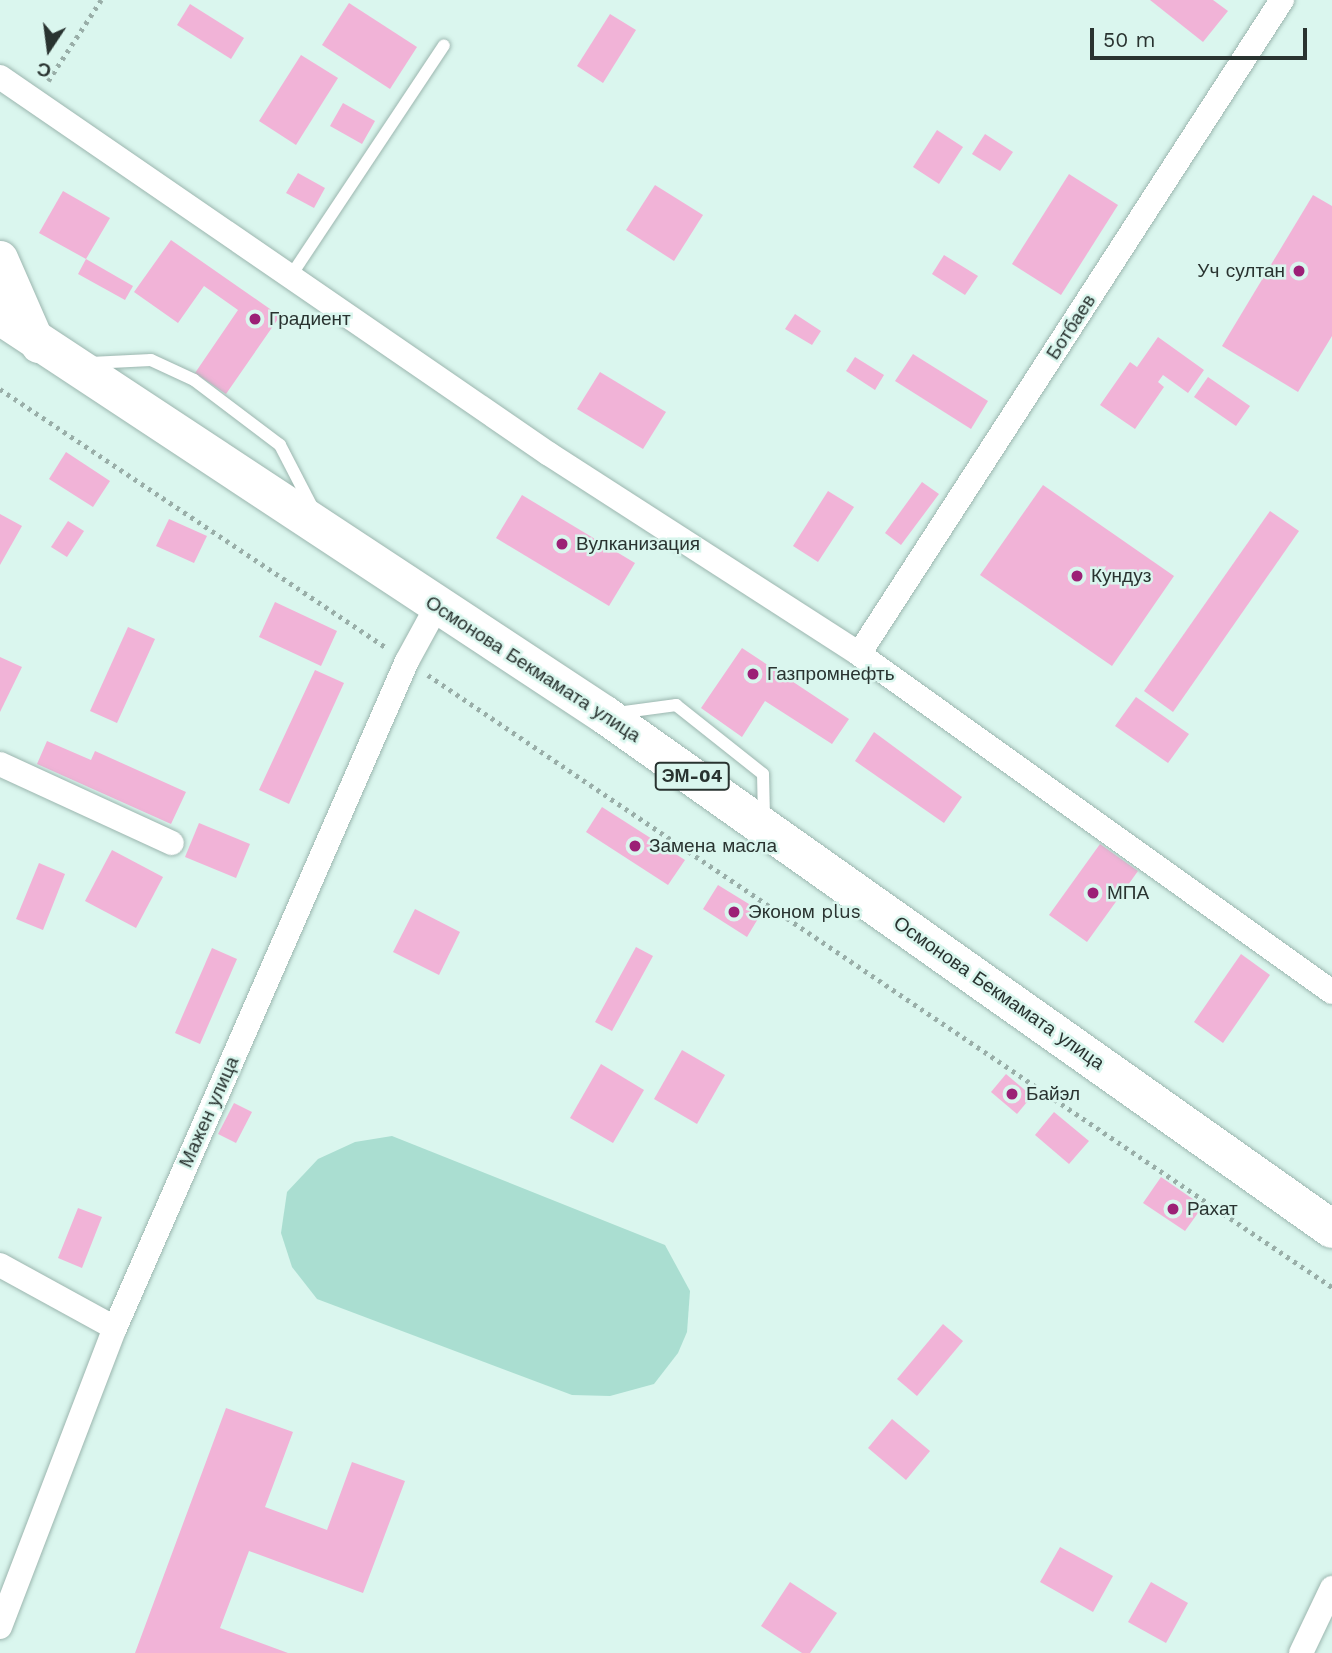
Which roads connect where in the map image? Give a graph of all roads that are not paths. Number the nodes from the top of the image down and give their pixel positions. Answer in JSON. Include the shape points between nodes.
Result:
{"nodes":[{"id":1,"x":1282,"y":0,"type":"edge"},
{"id":2,"x":444,"y":45,"type":"dead end"},
{"id":3,"x":0,"y":77,"type":"edge"},
{"id":4,"x":0,"y":258,"type":"edge"},
{"id":5,"x":290,"y":277,"type":"junction"},
{"id":6,"x":0,"y":316,"type":"edge"},
{"id":7,"x":0,"y":342,"type":"edge"},
{"id":8,"x":53,"y":355,"type":"junction"},
{"id":9,"x":325,"y":533,"type":"junction"},
{"id":10,"x":437,"y":606,"type":"junction"},
{"id":11,"x":859,"y":654,"type":"junction"},
{"id":12,"x":0,"y":764,"type":"edge"},
{"id":13,"x":172,"y":843,"type":"dead end"},
{"id":14,"x":1332,"y":992,"type":"edge"},
{"id":15,"x":1332,"y":1229,"type":"edge"},
{"id":16,"x":0,"y":1265,"type":"edge"},
{"id":17,"x":115,"y":1328,"type":"junction"},
{"id":18,"x":1332,"y":1588,"type":"edge"},
{"id":19,"x":0,"y":1627,"type":"edge"},
{"id":20,"x":1301,"y":1653,"type":"edge"}],
"edges":[{"from":1,"to":11,"type":"street","name":"Ботбаев"},
{"from":2,"to":5,"type":"lane"},
{"from":3,"to":5,"type":"street"},
{"from":4,"to":8,"type":"street"},
{"from":5,"to":11,"type":"street","via":[[549,454]]},
{"from":6,"to":8,"type":"highway","name":"Осмонова Бекмамата улица","number":"ЭМ-04"},
{"from":7,"to":8,"type":"highway"},
{"from":8,"to":9,"type":"highway","name":"Осмонова Бекмамата улица","number":"ЭМ-04"},
{"from":8,"to":9,"type":"lane","via":[[151,360],[194,380],[280,445]]},
{"from":9,"to":10,"type":"highway","name":"Осмонова Бекмамата улица","number":"ЭМ-04"},
{"from":10,"to":15,"type":"highway","name":"Осмонова Бекмамата улица","number":"ЭМ-04","via":[[605,715]]},
{"from":10,"to":17,"type":"street","name":"Мажен улица","via":[[407,661]]},
{"from":11,"to":14,"type":"street"},
{"from":12,"to":13,"type":"street"},
{"from":16,"to":17,"type":"street"},
{"from":17,"to":19,"type":"street","name":"Мажен улица"},
{"from":18,"to":20,"type":"street"}]}
